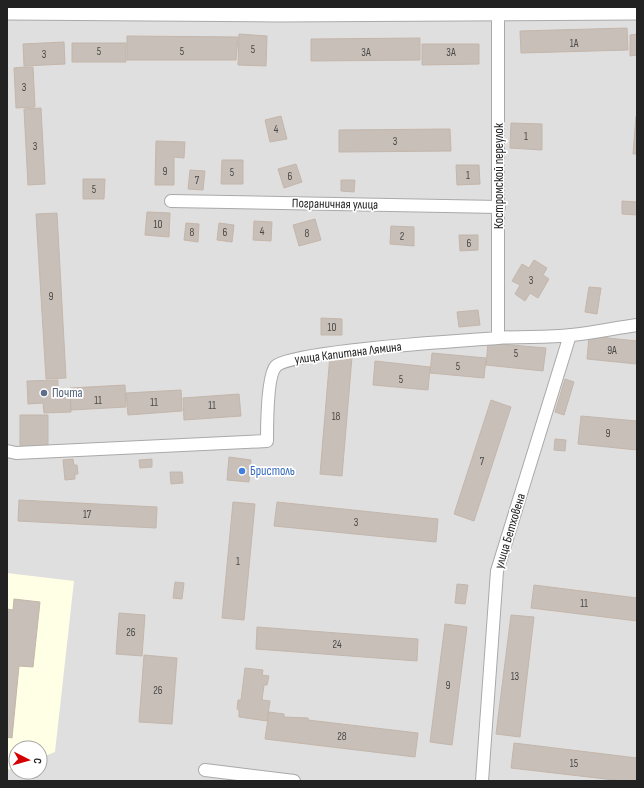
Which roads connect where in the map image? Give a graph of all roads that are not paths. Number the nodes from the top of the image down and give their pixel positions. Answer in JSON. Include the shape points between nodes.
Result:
{"nodes":[{"id":1,"x":7,"y":12,"type":"edge"},
{"id":2,"x":637,"y":12,"type":"edge"},
{"id":3,"x":498,"y":14,"type":"junction"},
{"id":4,"x":171,"y":201,"type":"dead end"},
{"id":5,"x":499,"y":207,"type":"junction"},
{"id":6,"x":637,"y":325,"type":"edge"},
{"id":7,"x":570,"y":335,"type":"junction"},
{"id":8,"x":498,"y":338,"type":"junction"},
{"id":9,"x":7,"y":451,"type":"edge"},
{"id":10,"x":205,"y":770,"type":"dead end"},
{"id":11,"x":294,"y":781,"type":"edge"},
{"id":12,"x":482,"y":781,"type":"edge"}],
"edges":[{"from":1,"to":3,"type":"street"},
{"from":2,"to":3,"type":"street"},
{"from":3,"to":5,"type":"street","name":"Костромской переулок"},
{"from":4,"to":5,"type":"street","name":"Пограничная улица"},
{"from":5,"to":8,"type":"street","name":"Костромской переулок"},
{"from":6,"to":7,"type":"street","name":"улица Капитана Лямина"},
{"from":7,"to":8,"type":"street","name":"улица Капитана Лямина"},
{"from":7,"to":12,"type":"street","name":"улица Бетховена","via":[[497,572]]},
{"from":8,"to":9,"type":"street","name":"улица Капитана Лямина","via":[[309,355],[287,361],[276,366],[271,377],[267,441],[16,453]]},
{"from":10,"to":11,"type":"street"}]}
